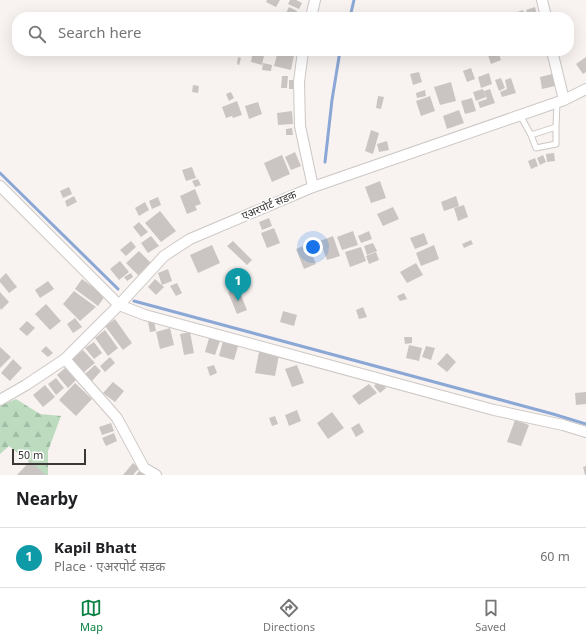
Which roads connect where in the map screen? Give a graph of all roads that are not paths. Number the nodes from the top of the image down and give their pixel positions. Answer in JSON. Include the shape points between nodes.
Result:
{"nodes":[{"id":1,"x":315,"y":0,"type":"edge"},
{"id":2,"x":542,"y":0,"type":"edge"},
{"id":3,"x":311,"y":12,"type":"edge"},
{"id":4,"x":545,"y":12,"type":"edge"},
{"id":5,"x":302,"y":56,"type":"edge"},
{"id":6,"x":553,"y":56,"type":"edge"},
{"id":7,"x":586,"y":90,"type":"edge"},
{"id":8,"x":561,"y":101,"type":"junction"},
{"id":9,"x":520,"y":115,"type":"junction"},
{"id":10,"x":556,"y":127,"type":"junction"},
{"id":11,"x":531,"y":136,"type":"junction"},
{"id":12,"x":0,"y":186,"type":"edge"},
{"id":13,"x":313,"y":187,"type":"junction"},
{"id":14,"x":119,"y":305,"type":"junction"},
{"id":15,"x":65,"y":359,"type":"junction"},
{"id":16,"x":0,"y":400,"type":"edge"},
{"id":17,"x":586,"y":432,"type":"edge"},
{"id":18,"x":156,"y":475,"type":"edge"}],
"edges":[{"from":1,"to":3,"type":"street"},
{"from":2,"to":4,"type":"street"},
{"from":5,"to":13,"type":"street","via":[[299,82],[300,126]]},
{"from":6,"to":8,"type":"street"},
{"from":7,"to":8,"type":"street","name":"एअरपोर्ट सडक"},
{"from":8,"to":9,"type":"street","name":"एअरपोर्ट सडक"},
{"from":8,"to":10,"type":"lane"},
{"from":9,"to":11,"type":"lane"},
{"from":9,"to":13,"type":"street","name":"एअरपोर्ट सडक"},
{"from":10,"to":11,"type":"lane"},
{"from":10,"to":11,"type":"lane","via":[[556,144],[536,148]]},
{"from":12,"to":14,"type":"street"},
{"from":13,"to":14,"type":"street","name":"एअरपोर्ट सडक","via":[[190,238],[164,256]]},
{"from":14,"to":15,"type":"street","name":"एअरपोर्ट सडक"},
{"from":14,"to":17,"type":"street","via":[[220,336],[494,410]]},
{"from":15,"to":16,"type":"street","name":"एअरपोर्ट सडक"},
{"from":15,"to":18,"type":"street","via":[[117,418],[144,468]]}]}
